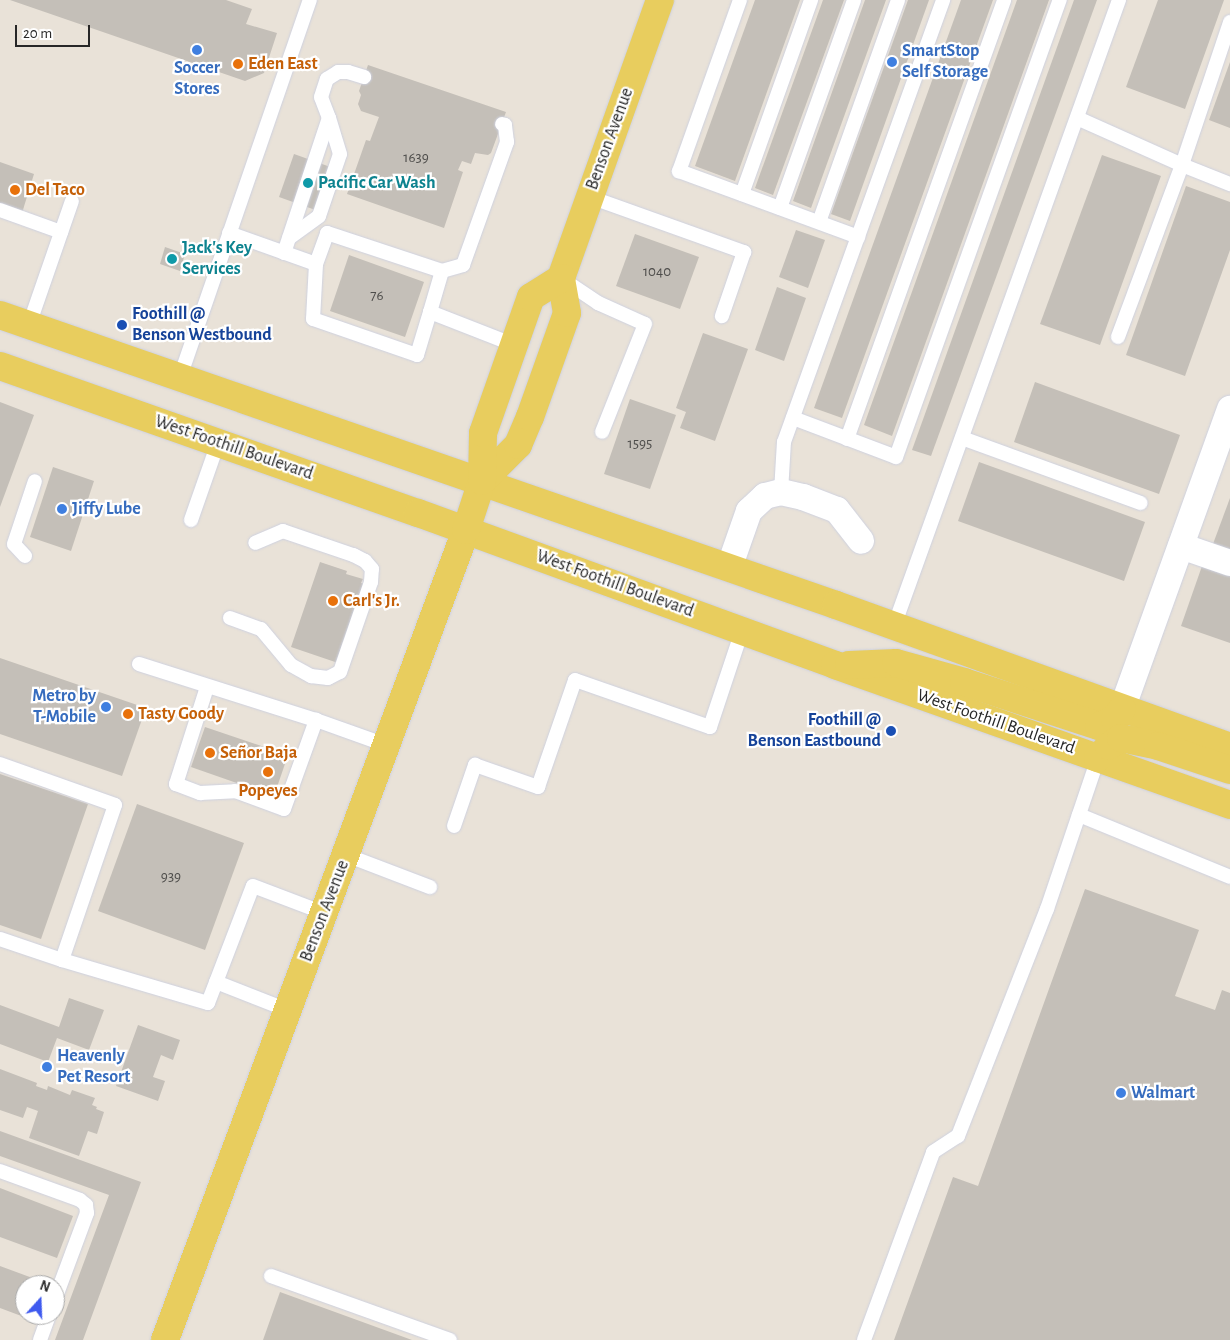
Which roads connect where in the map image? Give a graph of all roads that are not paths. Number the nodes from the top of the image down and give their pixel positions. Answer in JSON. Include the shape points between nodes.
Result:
{"nodes":[{"id":1,"x":310,"y":0,"type":"edge"},
{"id":2,"x":740,"y":0,"type":"edge"},
{"id":3,"x":811,"y":0,"type":"edge"},
{"id":4,"x":854,"y":0,"type":"edge"},
{"id":5,"x":898,"y":0,"type":"edge"},
{"id":6,"x":943,"y":0,"type":"edge"},
{"id":7,"x":1004,"y":0,"type":"edge"},
{"id":8,"x":1060,"y":0,"type":"edge"},
{"id":9,"x":1120,"y":0,"type":"edge"},
{"id":10,"x":655,"y":2,"type":"edge"},
{"id":11,"x":1230,"y":22,"type":"edge"},
{"id":12,"x":364,"y":77,"type":"dead end"},
{"id":13,"x":329,"y":118,"type":"junction"},
{"id":14,"x":1077,"y":118,"type":"junction"},
{"id":15,"x":502,"y":124,"type":"dead end"},
{"id":16,"x":1182,"y":165,"type":"junction"},
{"id":17,"x":1230,"y":184,"type":"edge"},
{"id":18,"x":742,"y":194,"type":"junction"},
{"id":19,"x":590,"y":197,"type":"junction"},
{"id":20,"x":72,"y":201,"type":"dead end"},
{"id":21,"x":780,"y":208,"type":"junction"},
{"id":22,"x":0,"y":210,"type":"edge"},
{"id":23,"x":819,"y":222,"type":"junction"},
{"id":24,"x":62,"y":232,"type":"junction"},
{"id":25,"x":229,"y":233,"type":"junction"},
{"id":26,"x":858,"y":237,"type":"junction"},
{"id":27,"x":289,"y":238,"type":"junction"},
{"id":28,"x":284,"y":253,"type":"junction"},
{"id":29,"x":316,"y":264,"type":"junction"},
{"id":30,"x":442,"y":271,"type":"junction"},
{"id":31,"x":561,"y":278,"type":"junction"},
{"id":32,"x":430,"y":312,"type":"junction"},
{"id":33,"x":0,"y":314,"type":"edge"},
{"id":34,"x":722,"y":316,"type":"dead end"},
{"id":35,"x":29,"y":325,"type":"junction"},
{"id":36,"x":1118,"y":337,"type":"dead end"},
{"id":37,"x":514,"y":346,"type":"junction"},
{"id":38,"x":0,"y":366,"type":"edge"},
{"id":39,"x":180,"y":377,"type":"junction"},
{"id":40,"x":1230,"y":409,"type":"edge"},
{"id":41,"x":793,"y":418,"type":"junction"},
{"id":42,"x":602,"y":432,"type":"dead end"},
{"id":43,"x":962,"y":438,"type":"junction"},
{"id":44,"x":847,"y":439,"type":"junction"},
{"id":45,"x":218,"y":443,"type":"junction"},
{"id":46,"x":35,"y":481,"type":"dead end"},
{"id":47,"x":482,"y":481,"type":"junction"},
{"id":48,"x":782,"y":492,"type":"junction"},
{"id":49,"x":1141,"y":503,"type":"dead end"},
{"id":50,"x":191,"y":520,"type":"dead end"},
{"id":51,"x":466,"y":530,"type":"junction"},
{"id":52,"x":861,"y":541,"type":"dead end"},
{"id":53,"x":255,"y":543,"type":"dead end"},
{"id":54,"x":1181,"y":546,"type":"junction"},
{"id":55,"x":25,"y":556,"type":"dead end"},
{"id":56,"x":1230,"y":563,"type":"edge"},
{"id":57,"x":729,"y":568,"type":"junction"},
{"id":58,"x":230,"y":618,"type":"dead end"},
{"id":59,"x":894,"y":626,"type":"junction"},
{"id":60,"x":742,"y":631,"type":"junction"},
{"id":61,"x":139,"y":664,"type":"dead end"},
{"id":62,"x":835,"y":665,"type":"junction"},
{"id":63,"x":208,"y":686,"type":"junction"},
{"id":64,"x":1122,"y":710,"type":"junction"},
{"id":65,"x":316,"y":720,"type":"junction"},
{"id":66,"x":386,"y":746,"type":"junction"},
{"id":67,"x":1230,"y":747,"type":"edge"},
{"id":68,"x":1098,"y":758,"type":"junction"},
{"id":69,"x":0,"y":764,"type":"edge"},
{"id":70,"x":1230,"y":770,"type":"edge"},
{"id":71,"x":1230,"y":805,"type":"edge"},
{"id":72,"x":1079,"y":815,"type":"junction"},
{"id":73,"x":454,"y":826,"type":"dead end"},
{"id":74,"x":346,"y":855,"type":"junction"},
{"id":75,"x":1230,"y":877,"type":"edge"},
{"id":76,"x":430,"y":887,"type":"dead end"},
{"id":77,"x":324,"y":913,"type":"junction"},
{"id":78,"x":0,"y":939,"type":"edge"},
{"id":79,"x":62,"y":960,"type":"junction"},
{"id":80,"x":216,"y":982,"type":"junction"},
{"id":81,"x":287,"y":1010,"type":"junction"},
{"id":82,"x":0,"y":1171,"type":"edge"},
{"id":83,"x":63,"y":1275,"type":"edge"},
{"id":84,"x":271,"y":1276,"type":"dead end"},
{"id":85,"x":45,"y":1325,"type":"edge"},
{"id":86,"x":40,"y":1340,"type":"edge"},
{"id":87,"x":166,"y":1340,"type":"edge"},
{"id":88,"x":450,"y":1340,"type":"edge"},
{"id":89,"x":864,"y":1340,"type":"edge"}],
"edges":[{"from":1,"to":25,"type":"lane"},
{"from":2,"to":18,"type":"lane","via":[[679,171]]},
{"from":3,"to":18,"type":"lane"},
{"from":4,"to":21,"type":"lane"},
{"from":5,"to":23,"type":"lane"},
{"from":6,"to":26,"type":"lane"},
{"from":7,"to":44,"type":"lane"},
{"from":8,"to":44,"type":"lane","via":[[896,457]]},
{"from":9,"to":14,"type":"lane"},
{"from":10,"to":19,"type":"main road","name":"Benson Avenue"},
{"from":11,"to":16,"type":"lane"},
{"from":12,"to":13,"type":"lane","via":[[338,72],[327,79],[321,97]]},
{"from":13,"to":27,"type":"lane"},
{"from":13,"to":27,"type":"lane","via":[[340,154],[334,172],[319,216]]},
{"from":14,"to":16,"type":"lane"},
{"from":14,"to":43,"type":"lane"},
{"from":15,"to":30,"type":"lane","via":[[505,125],[507,142],[463,265]]},
{"from":16,"to":17,"type":"lane"},
{"from":16,"to":36,"type":"lane"},
{"from":18,"to":21,"type":"lane"},
{"from":19,"to":31,"type":"main road","name":"Benson Avenue"},
{"from":19,"to":34,"type":"lane","via":[[744,252]]},
{"from":20,"to":24,"type":"lane"},
{"from":21,"to":23,"type":"lane"},
{"from":22,"to":24,"type":"lane"},
{"from":23,"to":26,"type":"lane"},
{"from":24,"to":35,"type":"lane"},
{"from":25,"to":28,"type":"lane"},
{"from":25,"to":39,"type":"lane"},
{"from":26,"to":41,"type":"lane"},
{"from":27,"to":28,"type":"lane"},
{"from":28,"to":29,"type":"lane"},
{"from":29,"to":30,"type":"lane","via":[[327,233]]},
{"from":29,"to":32,"type":"lane","via":[[314,319],[417,355]]},
{"from":30,"to":32,"type":"lane"},
{"from":31,"to":37,"type":"main road","name":"Benson Avenue","via":[[531,297]]},
{"from":31,"to":42,"type":"lane","via":[[598,303],[645,324]]},
{"from":31,"to":47,"type":"main road","name":"Benson Avenue","via":[[567,313],[530,416],[518,445]]},
{"from":32,"to":37,"type":"lane"},
{"from":33,"to":35,"type":"main road"},
{"from":35,"to":39,"type":"main road"},
{"from":37,"to":47,"type":"main road","name":"Benson Avenue","via":[[483,433]]},
{"from":38,"to":45,"type":"main road","name":"West Foothill Boulevard"},
{"from":39,"to":47,"type":"main road"},
{"from":40,"to":54,"type":"street"},
{"from":41,"to":44,"type":"lane"},
{"from":41,"to":48,"type":"lane","via":[[784,442]]},
{"from":43,"to":49,"type":"lane"},
{"from":43,"to":59,"type":"lane"},
{"from":45,"to":50,"type":"lane"},
{"from":45,"to":51,"type":"main road","name":"West Foothill Boulevard"},
{"from":46,"to":55,"type":"lane","via":[[14,544]]},
{"from":47,"to":51,"type":"main road","name":"Benson Avenue"},
{"from":47,"to":57,"type":"main road"},
{"from":48,"to":52,"type":"street","via":[[837,510]]},
{"from":48,"to":57,"type":"street","via":[[765,496],[749,510]]},
{"from":51,"to":60,"type":"main road","name":"West Foothill Boulevard"},
{"from":51,"to":66,"type":"main road","name":"Benson Avenue"},
{"from":53,"to":58,"type":"lane","via":[[283,531],[353,555],[372,569],[371,582],[340,672],[328,678],[311,676],[291,665],[261,629]]},
{"from":54,"to":56,"type":"street"},
{"from":54,"to":64,"type":"street"},
{"from":57,"to":59,"type":"main road"},
{"from":59,"to":64,"type":"main road"},
{"from":60,"to":62,"type":"main road","name":"West Foothill Boulevard"},
{"from":60,"to":73,"type":"lane","via":[[710,727],[575,680],[538,787],[475,765]]},
{"from":61,"to":63,"type":"lane"},
{"from":62,"to":64,"type":"main road","via":[[896,662],[1099,726],[1114,719]]},
{"from":62,"to":68,"type":"main road","name":"West Foothill Boulevard"},
{"from":63,"to":65,"type":"lane"},
{"from":63,"to":65,"type":"lane","via":[[176,784],[200,793],[235,792],[284,808]]},
{"from":64,"to":67,"type":"main road"},
{"from":65,"to":66,"type":"lane"},
{"from":66,"to":74,"type":"main road","name":"Benson Avenue"},
{"from":68,"to":70,"type":"main road","via":[[1121,738],[1158,746]]},
{"from":68,"to":71,"type":"main road","name":"West Foothill Boulevard"},
{"from":68,"to":72,"type":"lane"},
{"from":69,"to":79,"type":"lane","via":[[115,805]]},
{"from":72,"to":75,"type":"lane"},
{"from":72,"to":89,"type":"lane","via":[[1047,910],[958,1136],[933,1152]]},
{"from":74,"to":76,"type":"lane"},
{"from":74,"to":77,"type":"main road","name":"Benson Avenue"},
{"from":77,"to":80,"type":"lane","via":[[253,886]]},
{"from":77,"to":81,"type":"main road","name":"Benson Avenue"},
{"from":78,"to":79,"type":"lane"},
{"from":79,"to":80,"type":"lane","via":[[208,1004]]},
{"from":80,"to":81,"type":"lane"},
{"from":81,"to":87,"type":"main road","name":"Benson Avenue"},
{"from":82,"to":83,"type":"lane","via":[[86,1205]]},
{"from":84,"to":88,"type":"lane"},
{"from":85,"to":86,"type":"lane"}]}
